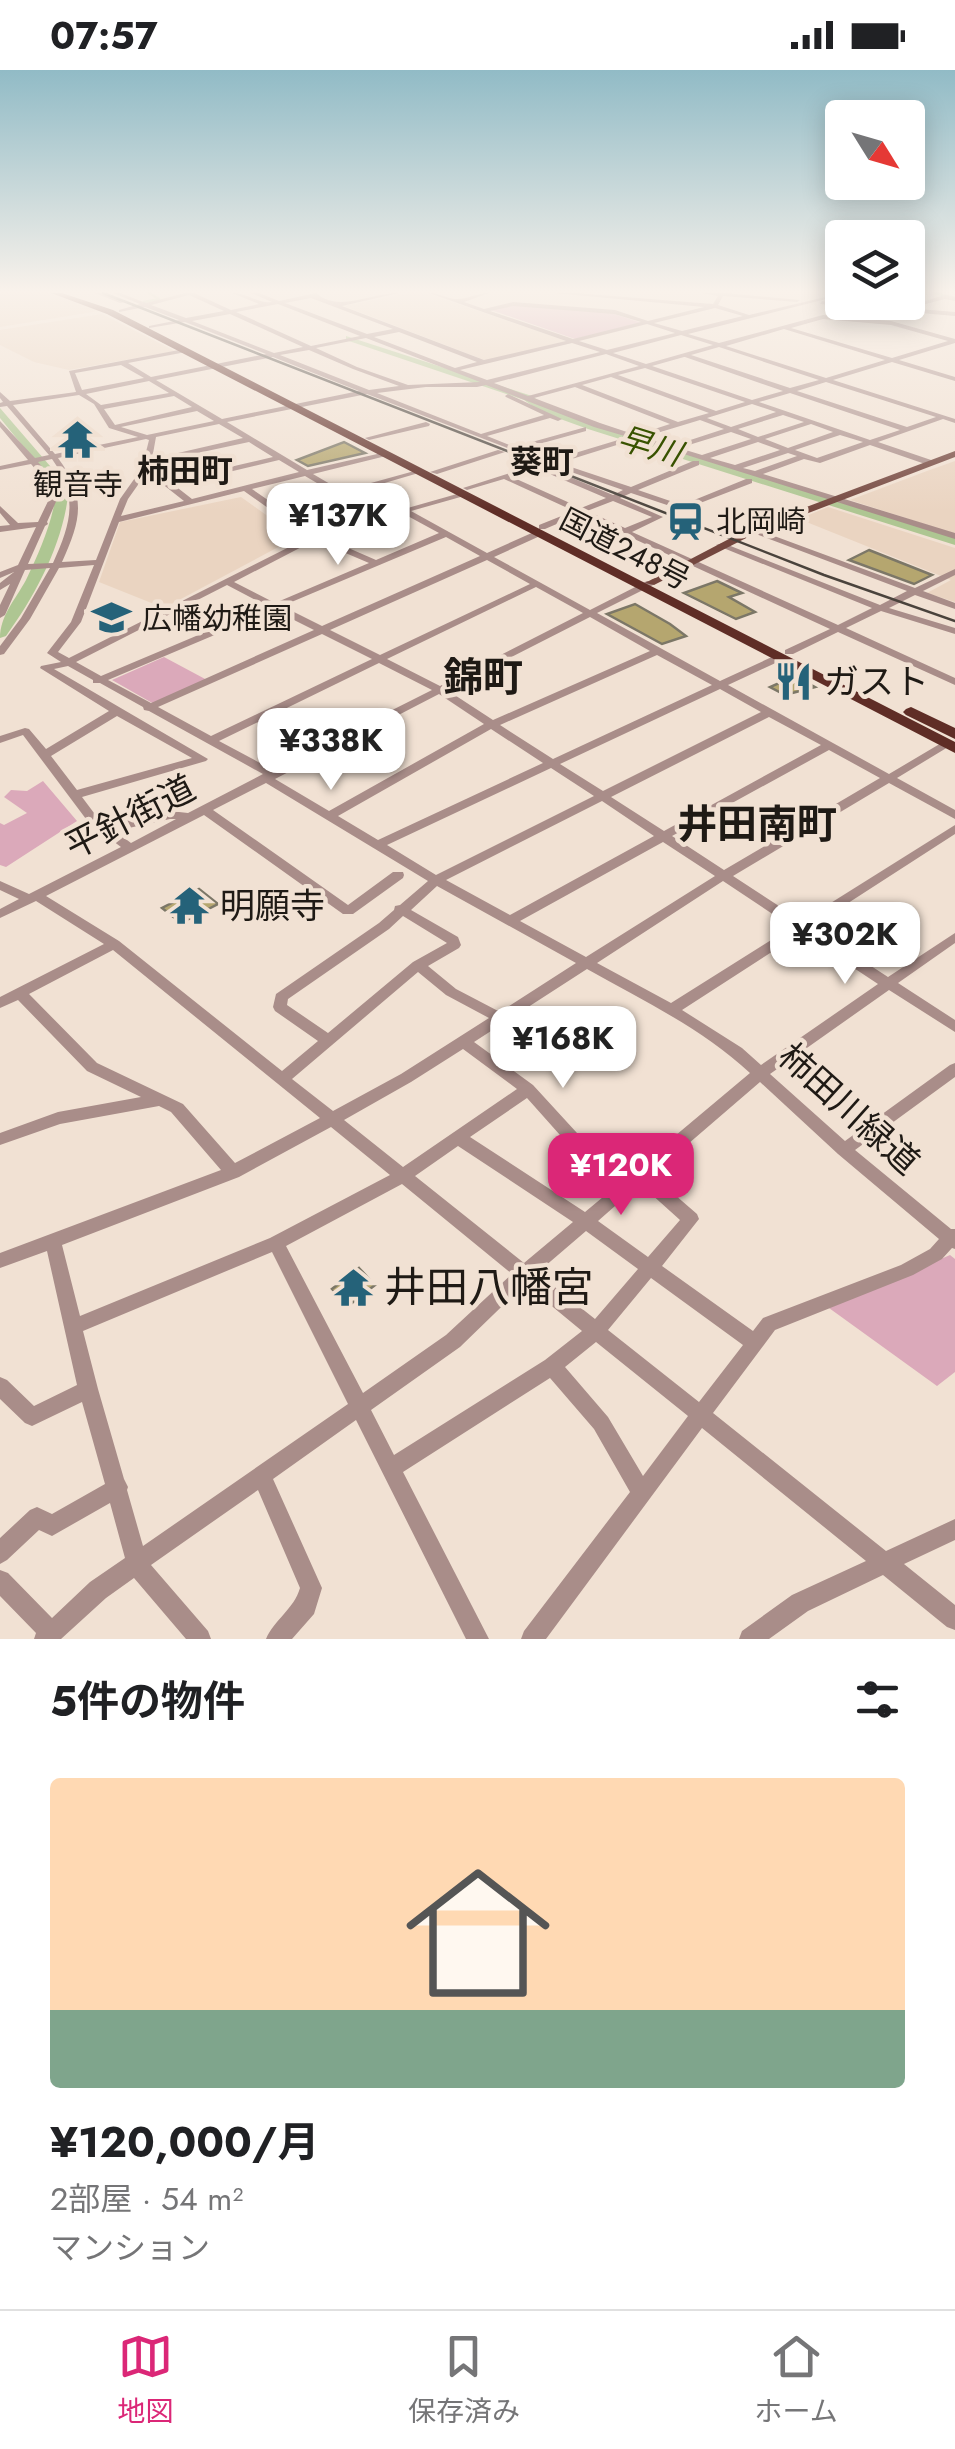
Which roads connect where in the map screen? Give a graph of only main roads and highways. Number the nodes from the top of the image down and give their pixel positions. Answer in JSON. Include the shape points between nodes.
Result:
{"nodes":[{"id":1,"x":222,"y":366,"type":"edge"},
{"id":2,"x":296,"y":406,"type":"junction"},
{"id":3,"x":955,"y":454,"type":"edge"},
{"id":4,"x":464,"y":491,"type":"junction"},
{"id":5,"x":645,"y":585,"type":"junction"},
{"id":6,"x":952,"y":742,"type":"edge"}],
"edges":[{"from":1,"to":2,"type":"highway","name":"国道248号"},
{"from":2,"to":4,"type":"highway","name":"国道248号"},
{"from":2,"to":4,"type":"highway","name":"国道248号"},
{"from":3,"to":5,"type":"main road","name":"平針街道","via":[[752,531]]},
{"from":4,"to":5,"type":"highway","name":"国道248号"},
{"from":5,"to":6,"type":"highway","name":"国道248号"}]}
